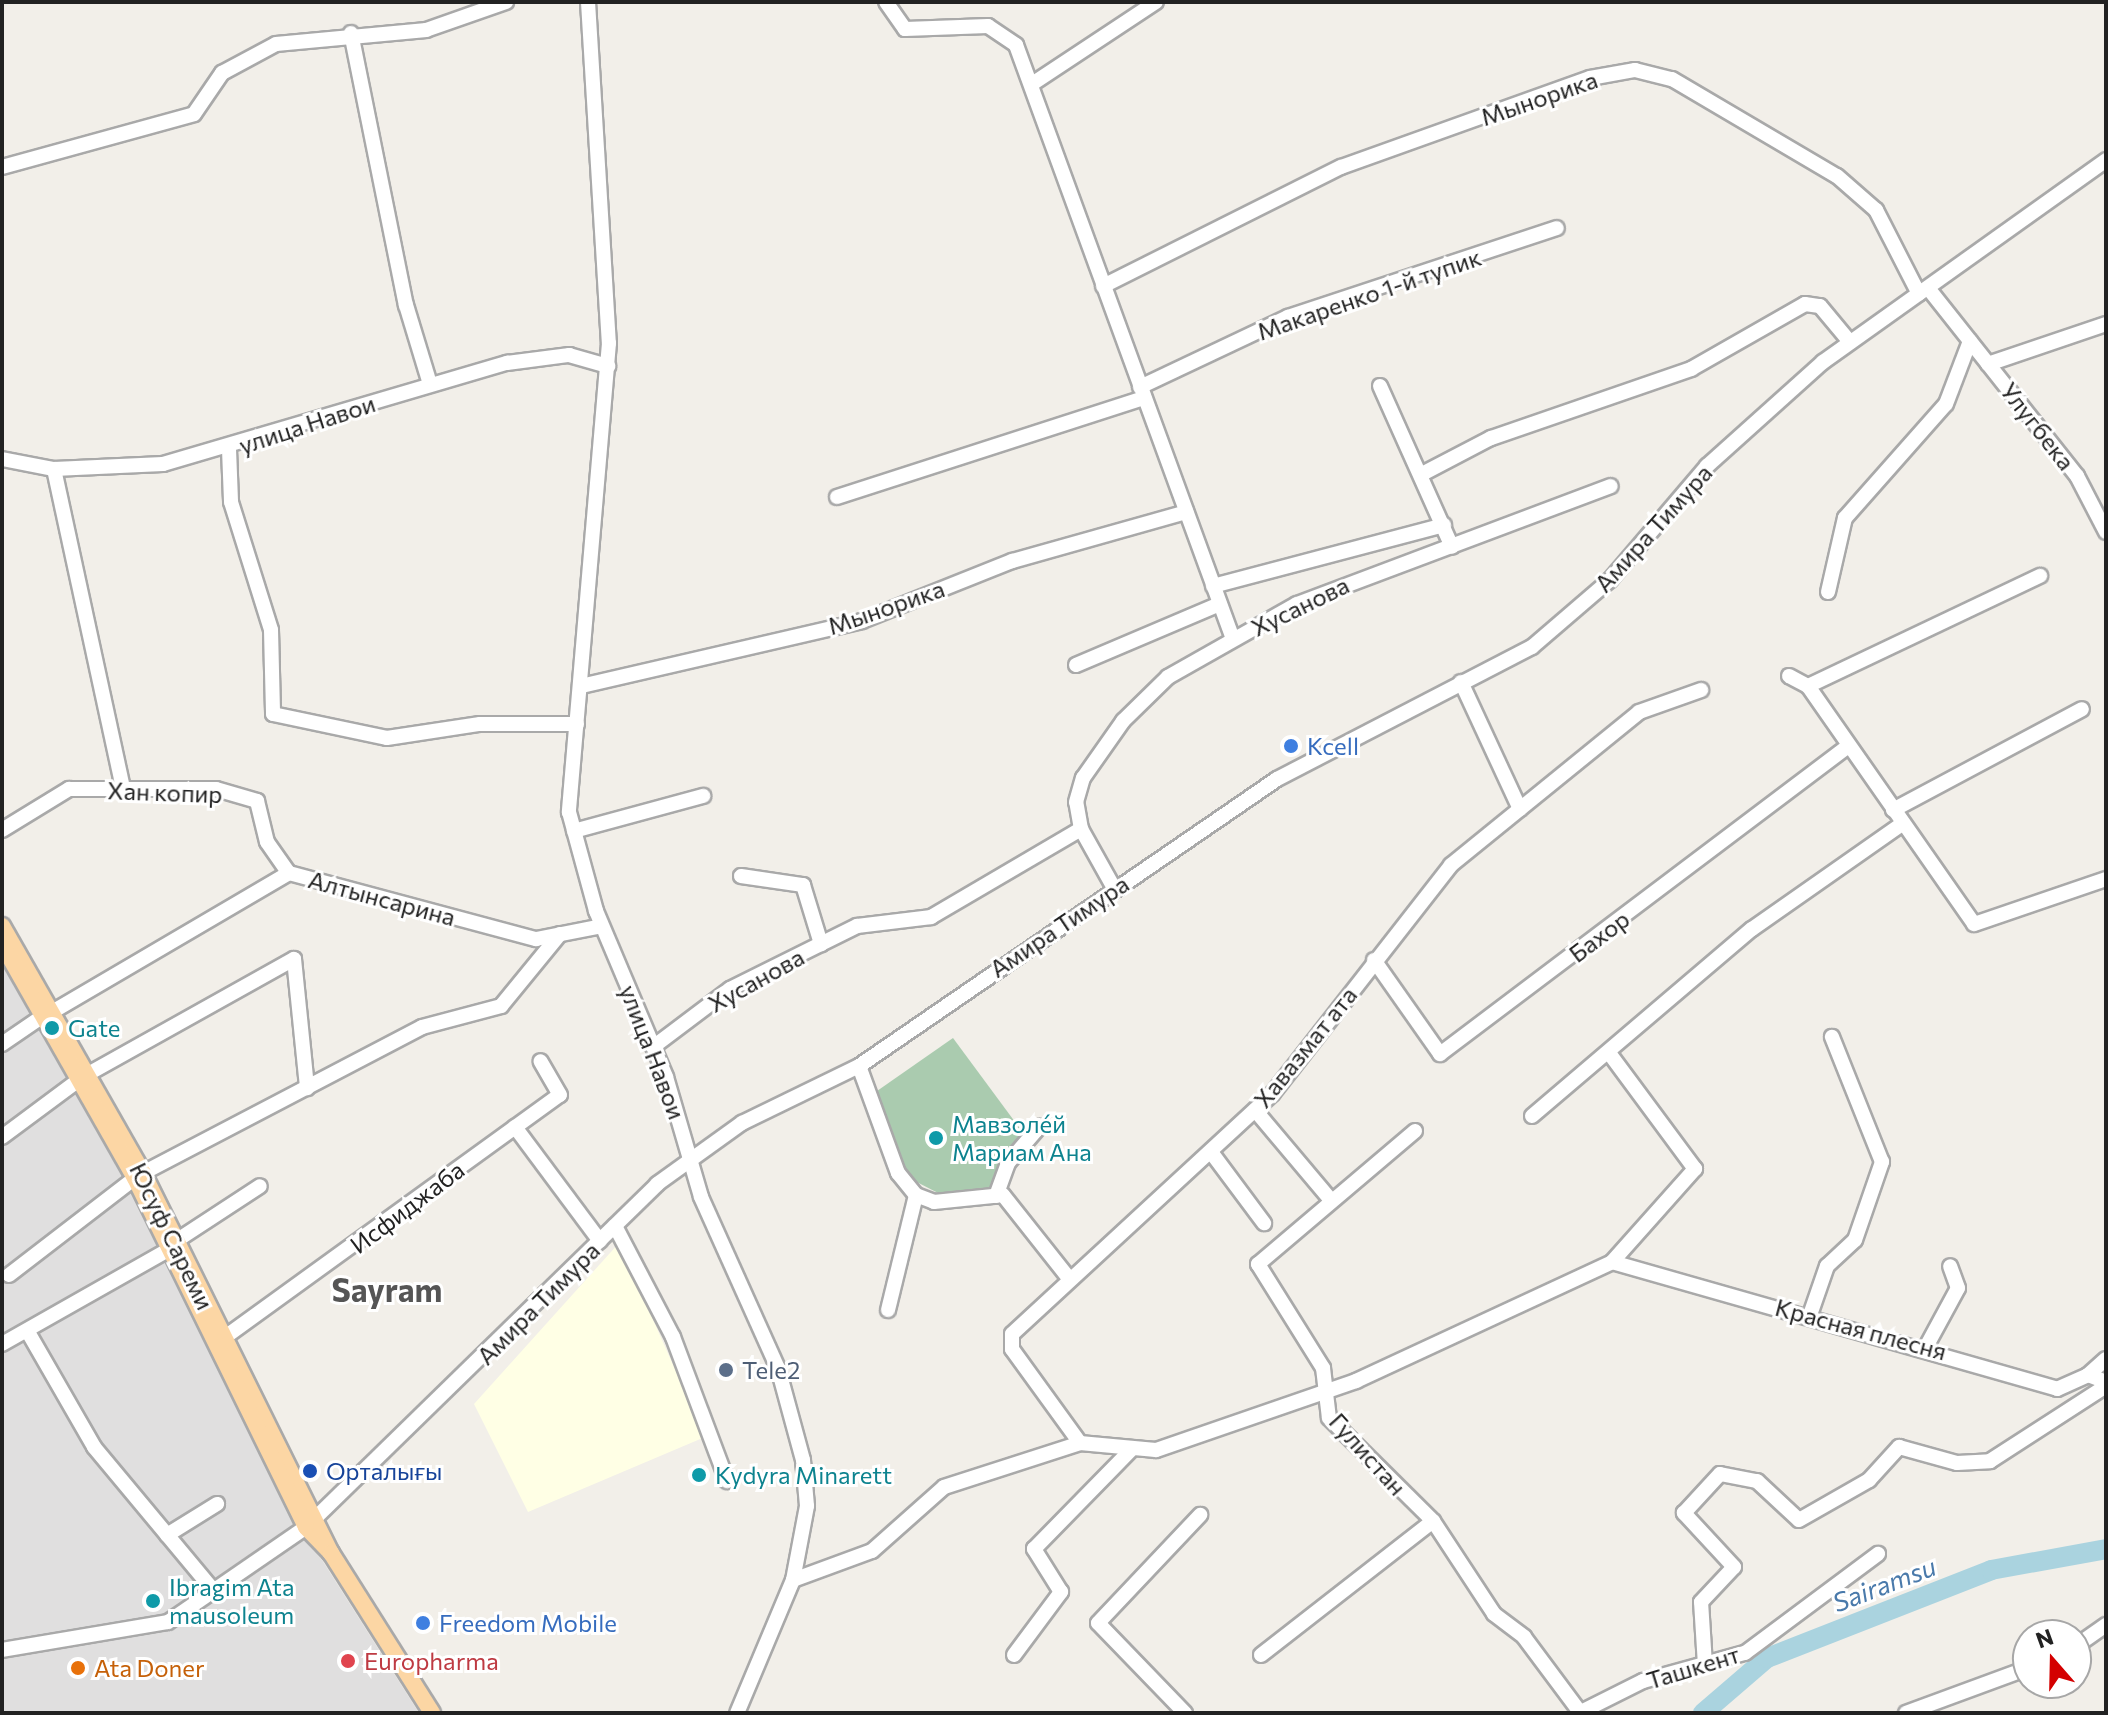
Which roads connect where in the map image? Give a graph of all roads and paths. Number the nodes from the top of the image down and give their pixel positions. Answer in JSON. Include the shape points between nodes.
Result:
{"nodes":[{"id":1,"x":506,"y":2,"type":"edge"},
{"id":2,"x":588,"y":2,"type":"edge"},
{"id":3,"x":886,"y":2,"type":"edge"},
{"id":4,"x":1156,"y":2,"type":"edge"},
{"id":5,"x":351,"y":33,"type":"junction"},
{"id":6,"x":1035,"y":82,"type":"junction"},
{"id":7,"x":2106,"y":160,"type":"edge"},
{"id":8,"x":2,"y":167,"type":"edge"},
{"id":9,"x":1557,"y":228,"type":"dead end"},
{"id":10,"x":1103,"y":286,"type":"junction"},
{"id":11,"x":1923,"y":291,"type":"junction"},
{"id":12,"x":2106,"y":324,"type":"edge"},
{"id":13,"x":1970,"y":341,"type":"junction"},
{"id":14,"x":1850,"y":342,"type":"junction"},
{"id":15,"x":1988,"y":364,"type":"junction"},
{"id":16,"x":608,"y":366,"type":"junction"},
{"id":17,"x":430,"y":384,"type":"junction"},
{"id":18,"x":1380,"y":386,"type":"dead end"},
{"id":19,"x":1142,"y":393,"type":"junction"},
{"id":20,"x":229,"y":449,"type":"junction"},
{"id":21,"x":2,"y":459,"type":"edge"},
{"id":22,"x":54,"y":469,"type":"junction"},
{"id":23,"x":1422,"y":474,"type":"junction"},
{"id":24,"x":1611,"y":486,"type":"dead end"},
{"id":25,"x":837,"y":497,"type":"dead end"},
{"id":26,"x":1186,"y":512,"type":"junction"},
{"id":27,"x":1444,"y":525,"type":"junction"},
{"id":28,"x":2106,"y":532,"type":"edge"},
{"id":29,"x":1452,"y":547,"type":"junction"},
{"id":30,"x":2040,"y":576,"type":"dead end"},
{"id":31,"x":1213,"y":586,"type":"junction"},
{"id":32,"x":1828,"y":592,"type":"dead end"},
{"id":33,"x":1220,"y":604,"type":"junction"},
{"id":34,"x":1233,"y":639,"type":"junction"},
{"id":35,"x":1076,"y":665,"type":"dead end"},
{"id":36,"x":1789,"y":676,"type":"dead end"},
{"id":37,"x":1461,"y":682,"type":"junction"},
{"id":38,"x":581,"y":686,"type":"junction"},
{"id":39,"x":1808,"y":686,"type":"junction"},
{"id":40,"x":1701,"y":690,"type":"dead end"},
{"id":41,"x":2082,"y":709,"type":"dead end"},
{"id":42,"x":577,"y":724,"type":"junction"},
{"id":43,"x":1847,"y":747,"type":"junction"},
{"id":44,"x":123,"y":789,"type":"junction"},
{"id":45,"x":703,"y":796,"type":"dead end"},
{"id":46,"x":1520,"y":809,"type":"junction"},
{"id":47,"x":1893,"y":810,"type":"junction"},
{"id":48,"x":1902,"y":824,"type":"junction"},
{"id":49,"x":1081,"y":829,"type":"junction"},
{"id":50,"x":2,"y":830,"type":"edge"},
{"id":51,"x":574,"y":831,"type":"junction"},
{"id":52,"x":289,"y":873,"type":"junction"},
{"id":53,"x":741,"y":876,"type":"dead end"},
{"id":54,"x":2106,"y":879,"type":"edge"},
{"id":55,"x":1114,"y":888,"type":"junction"},
{"id":56,"x":2,"y":926,"type":"edge"},
{"id":57,"x":602,"y":926,"type":"junction"},
{"id":58,"x":560,"y":934,"type":"junction"},
{"id":59,"x":2,"y":944,"type":"edge"},
{"id":60,"x":821,"y":944,"type":"junction"},
{"id":61,"x":1374,"y":960,"type":"junction"},
{"id":62,"x":48,"y":1014,"type":"junction"},
{"id":63,"x":1832,"y":1037,"type":"dead end"},
{"id":64,"x":2,"y":1044,"type":"edge"},
{"id":65,"x":653,"y":1047,"type":"junction"},
{"id":66,"x":1610,"y":1054,"type":"junction"},
{"id":67,"x":540,"y":1061,"type":"dead end"},
{"id":68,"x":859,"y":1066,"type":"junction"},
{"id":69,"x":84,"y":1076,"type":"junction"},
{"id":70,"x":307,"y":1088,"type":"junction"},
{"id":71,"x":1255,"y":1110,"type":"junction"},
{"id":72,"x":1532,"y":1116,"type":"dead end"},
{"id":73,"x":515,"y":1127,"type":"junction"},
{"id":74,"x":1039,"y":1127,"type":"dead end"},
{"id":75,"x":1415,"y":1131,"type":"dead end"},
{"id":76,"x":2,"y":1137,"type":"edge"},
{"id":77,"x":1211,"y":1152,"type":"junction"},
{"id":78,"x":693,"y":1159,"type":"junction"},
{"id":79,"x":139,"y":1176,"type":"junction"},
{"id":80,"x":260,"y":1186,"type":"dead end"},
{"id":81,"x":916,"y":1195,"type":"junction"},
{"id":82,"x":996,"y":1196,"type":"junction"},
{"id":83,"x":1330,"y":1199,"type":"junction"},
{"id":84,"x":1264,"y":1223,"type":"dead end"},
{"id":85,"x":615,"y":1226,"type":"junction"},
{"id":86,"x":600,"y":1241,"type":"junction"},
{"id":87,"x":173,"y":1245,"type":"junction"},
{"id":88,"x":1612,"y":1262,"type":"junction"},
{"id":89,"x":1950,"y":1266,"type":"dead end"},
{"id":90,"x":9,"y":1275,"type":"dead end"},
{"id":91,"x":1068,"y":1277,"type":"junction"},
{"id":92,"x":888,"y":1310,"type":"dead end"},
{"id":93,"x":1810,"y":1315,"type":"junction"},
{"id":94,"x":28,"y":1332,"type":"junction"},
{"id":95,"x":221,"y":1340,"type":"junction"},
{"id":96,"x":2,"y":1344,"type":"edge"},
{"id":97,"x":1926,"y":1347,"type":"junction"},
{"id":98,"x":2106,"y":1359,"type":"edge"},
{"id":99,"x":2088,"y":1375,"type":"junction"},
{"id":100,"x":2106,"y":1384,"type":"edge"},
{"id":101,"x":1321,"y":1390,"type":"junction"},
{"id":102,"x":1080,"y":1443,"type":"junction"},
{"id":103,"x":1132,"y":1449,"type":"junction"},
{"id":104,"x":727,"y":1481,"type":"dead end"},
{"id":105,"x":217,"y":1504,"type":"dead end"},
{"id":106,"x":1200,"y":1515,"type":"dead end"},
{"id":107,"x":1433,"y":1521,"type":"junction"},
{"id":108,"x":310,"y":1524,"type":"junction"},
{"id":109,"x":167,"y":1535,"type":"junction"},
{"id":110,"x":1878,"y":1554,"type":"dead end"},
{"id":111,"x":793,"y":1580,"type":"junction"},
{"id":112,"x":214,"y":1591,"type":"junction"},
{"id":113,"x":2,"y":1650,"type":"edge"},
{"id":114,"x":1014,"y":1655,"type":"dead end"},
{"id":115,"x":1261,"y":1655,"type":"dead end"},
{"id":116,"x":1705,"y":1665,"type":"junction"},
{"id":117,"x":2012,"y":1674,"type":"edge"},
{"id":118,"x":1580,"y":1712,"type":"edge"},
{"id":119,"x":432,"y":1713,"type":"edge"},
{"id":120,"x":737,"y":1713,"type":"edge"},
{"id":121,"x":1185,"y":1713,"type":"edge"},
{"id":122,"x":1906,"y":1713,"type":"edge"}],
"edges":[{"from":1,"to":5,"type":"street","via":[[426,30]]},
{"from":2,"to":16,"type":"street","name":"улица Навои"},
{"from":3,"to":6,"type":"street","via":[[905,29],[1004,32]]},
{"from":4,"to":6,"type":"street"},
{"from":5,"to":8,"type":"street","via":[[276,44],[222,73],[194,114],[151,131]]},
{"from":5,"to":17,"type":"street","via":[[406,305]]},
{"from":6,"to":10,"type":"street"},
{"from":7,"to":11,"type":"street","name":"Амира Тимура"},
{"from":9,"to":19,"type":"street","name":"Макаренко 1-й тупик","via":[[1288,317]]},
{"from":10,"to":11,"type":"street","name":"Мынорика","via":[[1341,167],[1590,78],[1635,70],[1672,79],[1837,176],[1876,210]]},
{"from":10,"to":19,"type":"street"},
{"from":11,"to":13,"type":"street","name":"Улугбека"},
{"from":11,"to":14,"type":"street","name":"Амира Тимура"},
{"from":12,"to":15,"type":"street","name":"Улугбека"},
{"from":13,"to":15,"type":"street","name":"Улугбека"},
{"from":13,"to":32,"type":"street","via":[[1946,404],[1845,518]]},
{"from":14,"to":23,"type":"street","via":[[1820,306],[1805,304],[1691,369],[1491,438]]},
{"from":14,"to":37,"type":"street","name":"Амира Тимура","via":[[1707,466],[1610,580],[1532,647]]},
{"from":15,"to":28,"type":"street","name":"Улугбека","via":[[2077,476]]},
{"from":16,"to":17,"type":"street","name":"улица Навои","via":[[569,355]]},
{"from":16,"to":38,"type":"street","name":"улица Навои"},
{"from":17,"to":20,"type":"street","name":"улица Навои"},
{"from":18,"to":23,"type":"street"},
{"from":19,"to":25,"type":"street","name":"Макаренко 1-й тупик"},
{"from":19,"to":26,"type":"street"},
{"from":20,"to":22,"type":"street","name":"улица Навои","via":[[163,464]]},
{"from":20,"to":42,"type":"street","via":[[231,502],[271,630],[273,714],[387,738],[480,724]]},
{"from":21,"to":22,"type":"street","name":"улица Навои"},
{"from":22,"to":44,"type":"street"},
{"from":23,"to":27,"type":"street"},
{"from":24,"to":29,"type":"street","name":"Хусанова"},
{"from":26,"to":31,"type":"street"},
{"from":26,"to":38,"type":"street","name":"Мынорика","via":[[1012,561],[862,621]]},
{"from":27,"to":29,"type":"street"},
{"from":27,"to":31,"type":"street"},
{"from":29,"to":34,"type":"street","name":"Хусанова","via":[[1310,598]]},
{"from":30,"to":39,"type":"street"},
{"from":31,"to":33,"type":"street"},
{"from":33,"to":34,"type":"street"},
{"from":33,"to":35,"type":"street"},
{"from":34,"to":49,"type":"street","name":"Хусанова","via":[[1168,677],[1123,721],[1083,778]]},
{"from":36,"to":39,"type":"street"},
{"from":37,"to":46,"type":"street"},
{"from":37,"to":55,"type":"street","name":"Амира Тимура","via":[[1277,779]]},
{"from":38,"to":42,"type":"street","name":"улица Навои"},
{"from":39,"to":43,"type":"street"},
{"from":40,"to":46,"type":"street","name":"Хавазмат ата","via":[[1639,712]]},
{"from":41,"to":47,"type":"street"},
{"from":42,"to":51,"type":"street","name":"улица Навои","via":[[569,812]]},
{"from":43,"to":47,"type":"street"},
{"from":43,"to":61,"type":"street","name":"Бахор","via":[[1440,1054]]},
{"from":44,"to":50,"type":"street","name":"Хан копир","via":[[69,789]]},
{"from":44,"to":52,"type":"street","name":"Хан копир","via":[[216,789],[257,801],[267,842]]},
{"from":45,"to":51,"type":"street"},
{"from":46,"to":61,"type":"street","name":"Хавазмат ата","via":[[1451,865]]},
{"from":47,"to":48,"type":"street"},
{"from":48,"to":54,"type":"street","via":[[1974,924]]},
{"from":48,"to":66,"type":"street","via":[[1752,929]]},
{"from":49,"to":55,"type":"street"},
{"from":49,"to":60,"type":"street","name":"Хусанова","via":[[931,917],[857,926]]},
{"from":51,"to":57,"type":"street","name":"улица Навои"},
{"from":52,"to":58,"type":"street","name":"Алтынсарина","via":[[536,939]]},
{"from":52,"to":62,"type":"street","name":"Алтынсарина"},
{"from":53,"to":60,"type":"street","via":[[803,885]]},
{"from":55,"to":68,"type":"street","name":"Амира Тимура"},
{"from":56,"to":62,"type":"main road","name":"Юсуф Сареми"},
{"from":57,"to":58,"type":"street","name":"Алтынсарина"},
{"from":57,"to":65,"type":"street","name":"улица Навои"},
{"from":58,"to":70,"type":"street","via":[[501,1006],[422,1027]]},
{"from":59,"to":62,"type":"main road","name":"Юсуф Сареми"},
{"from":60,"to":65,"type":"street","name":"Хусанова","via":[[730,989]]},
{"from":61,"to":71,"type":"street","name":"Хавазмат ата"},
{"from":62,"to":64,"type":"street","name":"Алтынсарина"},
{"from":62,"to":69,"type":"main road","name":"Юсуф Сареми"},
{"from":63,"to":93,"type":"street","via":[[1882,1162],[1855,1240],[1827,1266]]},
{"from":65,"to":78,"type":"street","name":"улица Навои"},
{"from":66,"to":72,"type":"street"},
{"from":66,"to":88,"type":"street","via":[[1695,1169],[1695,1178]]},
{"from":67,"to":73,"type":"street","name":"Исфиджаба","via":[[560,1095]]},
{"from":68,"to":78,"type":"street","name":"Амира Тимура","via":[[742,1123]]},
{"from":68,"to":81,"type":"street","via":[[898,1173]]},
{"from":69,"to":70,"type":"street","via":[[294,959]]},
{"from":69,"to":76,"type":"street"},
{"from":69,"to":79,"type":"main road","name":"Юсуф Сареми"},
{"from":70,"to":79,"type":"street"},
{"from":71,"to":77,"type":"street","name":"Хавазмат ата"},
{"from":71,"to":83,"type":"street"},
{"from":73,"to":86,"type":"street"},
{"from":73,"to":95,"type":"street","name":"Исфиджаба","via":[[374,1236]]},
{"from":74,"to":82,"type":"street","via":[[1008,1163]]},
{"from":75,"to":83,"type":"street","name":"Гулистан"},
{"from":77,"to":84,"type":"street"},
{"from":77,"to":91,"type":"street","name":"Хавазмат ата"},
{"from":78,"to":85,"type":"street","name":"Амира Тимура"},
{"from":78,"to":111,"type":"street","name":"улица Навои","via":[[701,1197],[791,1403],[807,1506]]},
{"from":79,"to":87,"type":"main road","name":"Юсуф Сареми"},
{"from":79,"to":90,"type":"street"},
{"from":80,"to":87,"type":"street"},
{"from":81,"to":82,"type":"street","via":[[934,1202]]},
{"from":81,"to":92,"type":"street"},
{"from":82,"to":91,"type":"street","via":[[1003,1195]]},
{"from":83,"to":101,"type":"street","name":"Гулистан","via":[[1258,1264],[1323,1368]]},
{"from":85,"to":86,"type":"street","name":"Амира Тимура"},
{"from":85,"to":104,"type":"street","via":[[673,1337]]},
{"from":86,"to":108,"type":"street","name":"Амира Тимура"},
{"from":87,"to":94,"type":"street"},
{"from":87,"to":95,"type":"main road","name":"Юсуф Сареми"},
{"from":87,"to":108,"type":"main road","name":"Юсуф Сареми"},
{"from":88,"to":93,"type":"street","name":"Красная плесня"},
{"from":88,"to":101,"type":"street","via":[[1356,1381]]},
{"from":89,"to":97,"type":"street","via":[[1958,1288]]},
{"from":91,"to":102,"type":"street","name":"Хавазмат ата","via":[[1012,1334],[1012,1349]]},
{"from":93,"to":97,"type":"street","name":"Красная плесня"},
{"from":94,"to":96,"type":"street"},
{"from":94,"to":109,"type":"street","via":[[94,1447]]},
{"from":95,"to":108,"type":"main road","name":"Юсуф Сареми"},
{"from":97,"to":99,"type":"street","name":"Красная плесня","via":[[2057,1389]]},
{"from":98,"to":99,"type":"street"},
{"from":99,"to":100,"type":"street"},
{"from":100,"to":116,"type":"street","via":[[1990,1461],[1957,1463],[1907,1445],[1869,1480],[1799,1520],[1738,1472],[1720,1474],[1685,1505],[1688,1521],[1734,1567],[1701,1602]]},
{"from":101,"to":103,"type":"street","via":[[1156,1450]]},
{"from":101,"to":107,"type":"street","name":"Гулистан","via":[[1329,1418]]},
{"from":102,"to":103,"type":"street"},
{"from":102,"to":111,"type":"street","via":[[944,1487],[872,1551]]},
{"from":103,"to":114,"type":"street","via":[[1034,1549],[1061,1592]]},
{"from":105,"to":109,"type":"street"},
{"from":106,"to":121,"type":"street","via":[[1098,1623]]},
{"from":107,"to":115,"type":"street"},
{"from":107,"to":118,"type":"street","name":"Гулистан","via":[[1494,1614],[1524,1637]]},
{"from":108,"to":112,"type":"street","name":"Амира Тимура"},
{"from":108,"to":119,"type":"main road","name":"Юсуф Сареми"},
{"from":109,"to":112,"type":"street"},
{"from":110,"to":116,"type":"street","name":"Ташкент","via":[[1745,1653]]},
{"from":111,"to":120,"type":"street","name":"улица Навои"},
{"from":112,"to":113,"type":"street","name":"Амира Тимура","via":[[168,1622]]},
{"from":116,"to":118,"type":"street","name":"Ташкент","via":[[1643,1681]]},
{"from":117,"to":122,"type":"street"}]}
